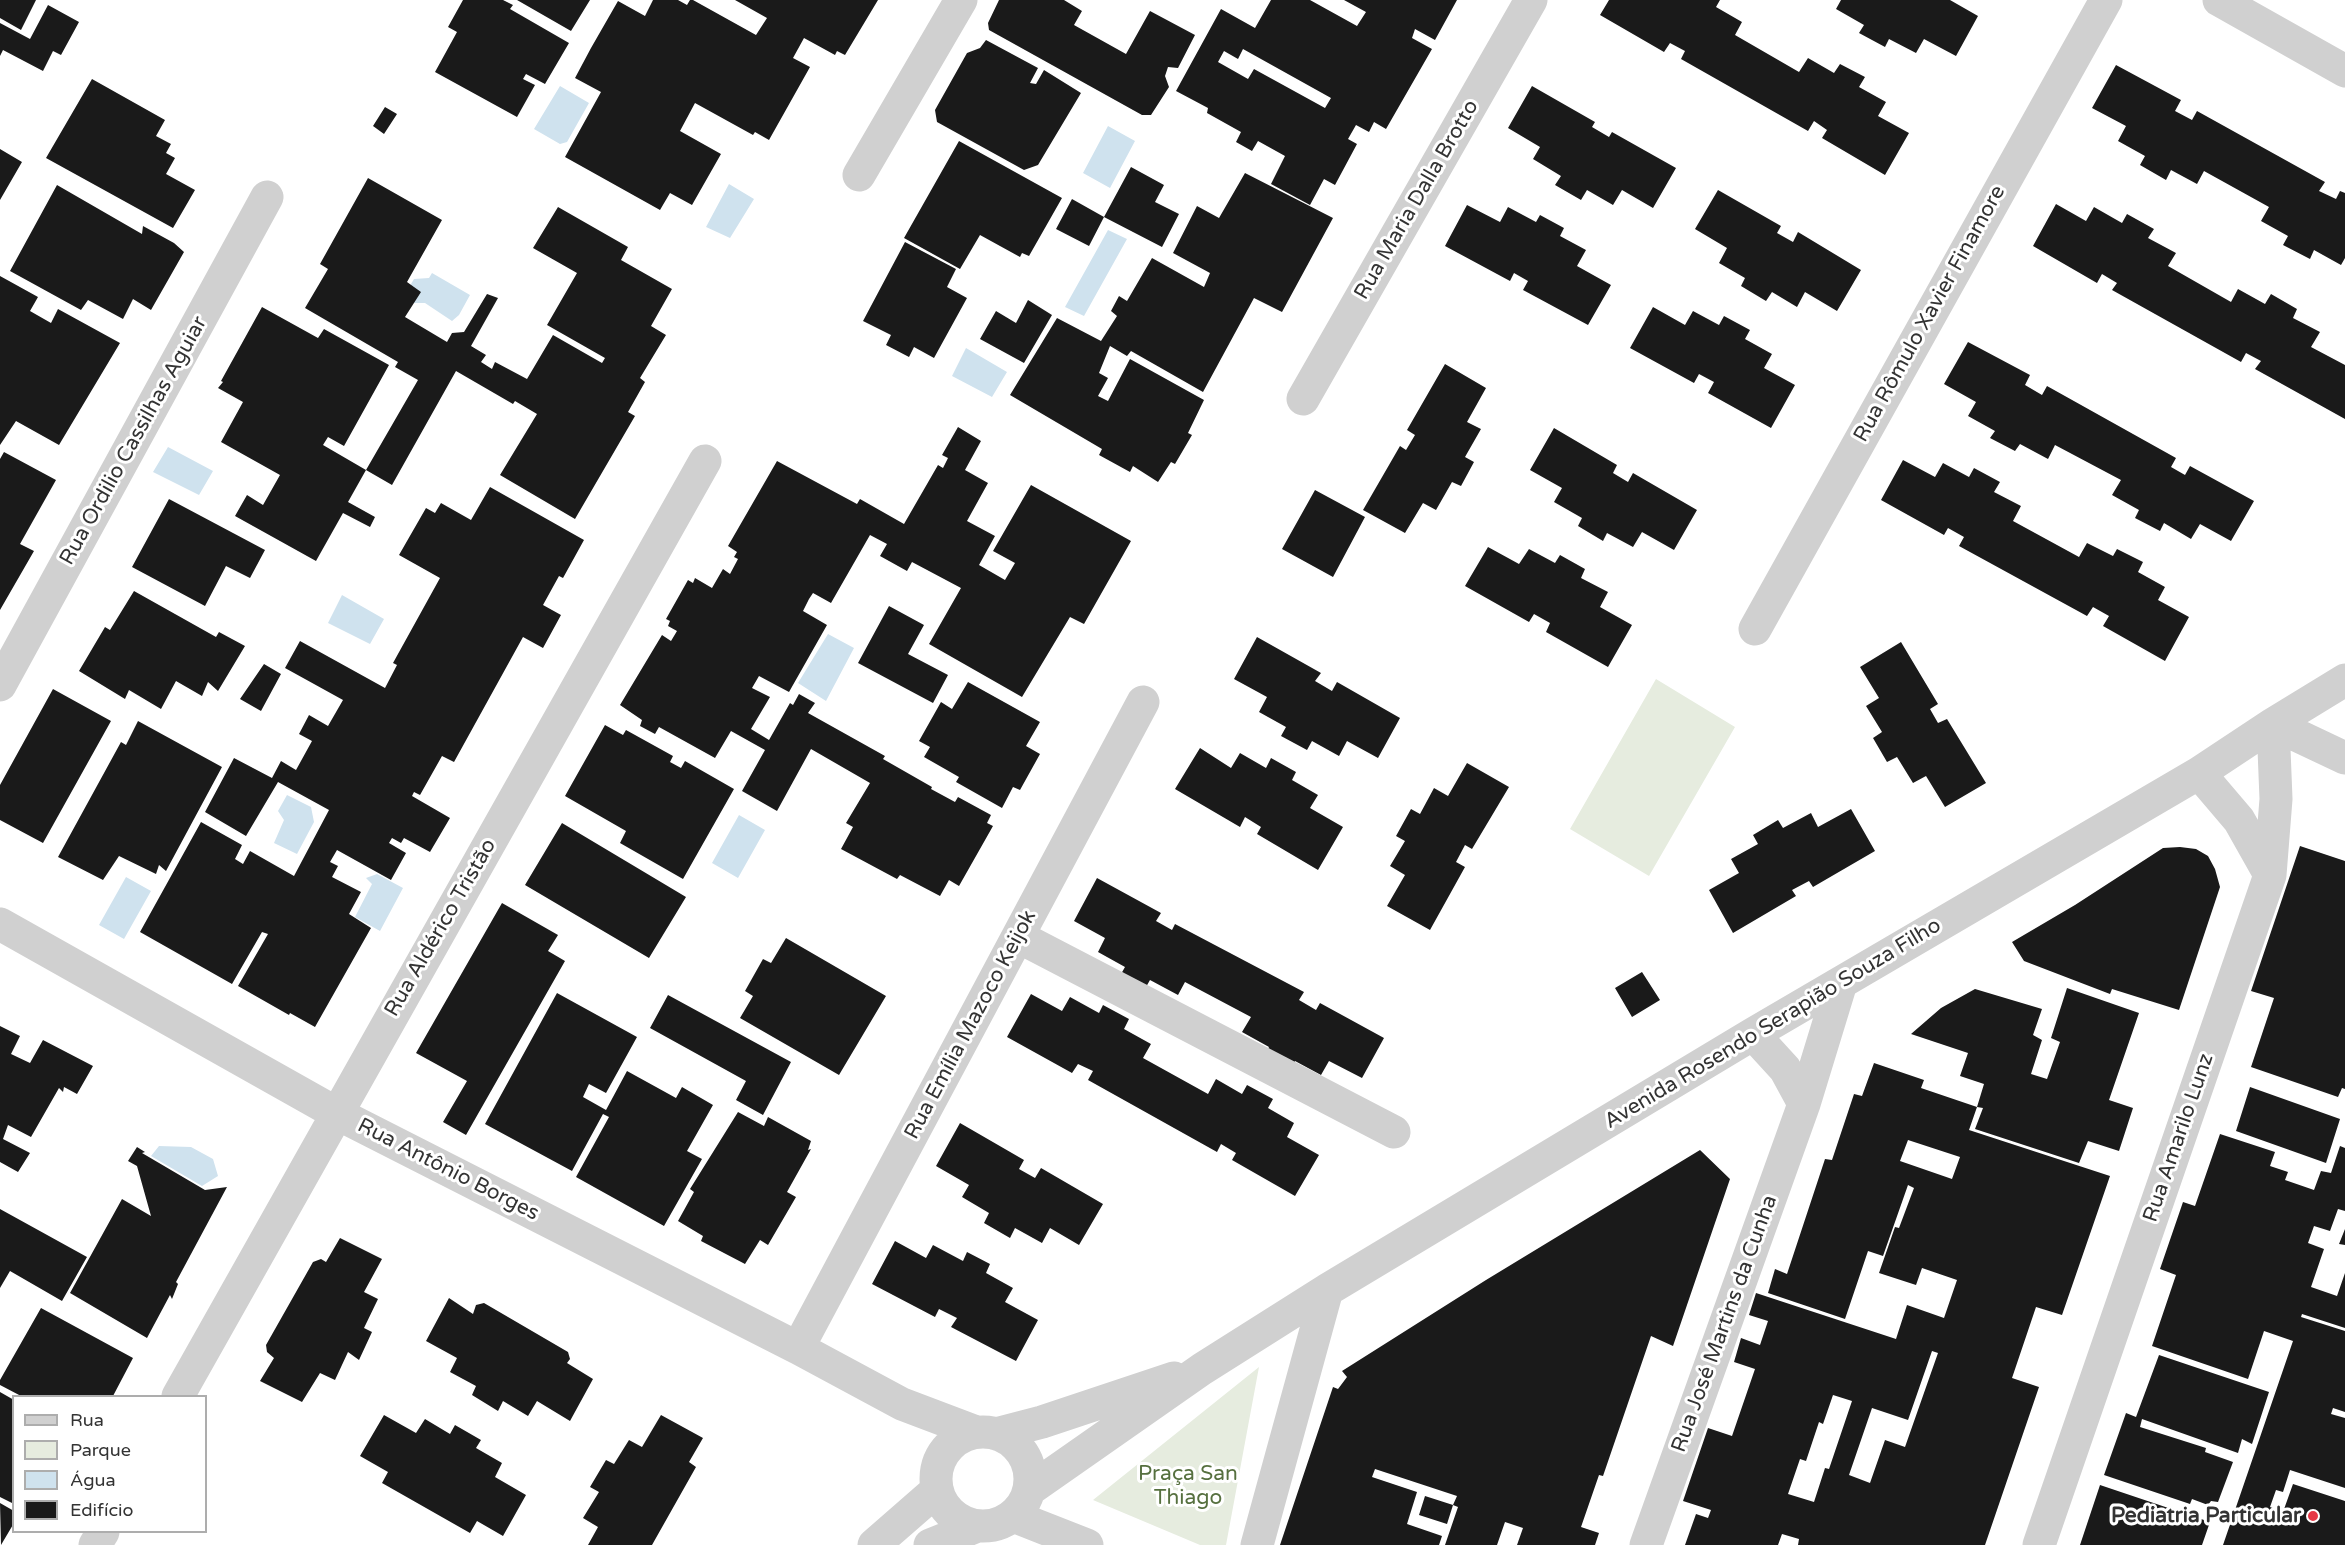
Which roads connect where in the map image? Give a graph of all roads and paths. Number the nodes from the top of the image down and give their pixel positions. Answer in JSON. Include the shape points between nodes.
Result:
{"nodes":[{"id":1,"x":961,"y":0,"type":"edge"},
{"id":2,"x":1531,"y":0,"type":"edge"},
{"id":3,"x":2106,"y":0,"type":"edge"},
{"id":4,"x":2219,"y":0,"type":"edge"},
{"id":5,"x":2345,"y":71,"type":"edge"},
{"id":6,"x":859,"y":175,"type":"dead end"},
{"id":7,"x":267,"y":197,"type":"dead end"},
{"id":8,"x":1303,"y":399,"type":"dead end"},
{"id":9,"x":705,"y":461,"type":"dead end"},
{"id":10,"x":1755,"y":629,"type":"dead end"},
{"id":11,"x":2345,"y":680,"type":"edge"},
{"id":12,"x":0,"y":685,"type":"edge"},
{"id":13,"x":1143,"y":702,"type":"dead end"},
{"id":14,"x":2273,"y":724,"type":"junction"},
{"id":15,"x":2345,"y":758,"type":"edge"},
{"id":16,"x":2199,"y":773,"type":"junction"},
{"id":17,"x":2270,"y":874,"type":"junction"},
{"id":18,"x":0,"y":924,"type":"edge"},
{"id":19,"x":1019,"y":937,"type":"junction"},
{"id":20,"x":1841,"y":982,"type":"junction"},
{"id":21,"x":1753,"y":1034,"type":"junction"},
{"id":22,"x":1804,"y":1104,"type":"junction"},
{"id":23,"x":336,"y":1113,"type":"junction"},
{"id":24,"x":1394,"y":1132,"type":"dead end"},
{"id":25,"x":1327,"y":1290,"type":"junction"},
{"id":26,"x":798,"y":1348,"type":"junction"},
{"id":27,"x":1202,"y":1369,"type":"junction"},
{"id":28,"x":179,"y":1395,"type":"edge"},
{"id":29,"x":902,"y":1404,"type":"junction"},
{"id":30,"x":986,"y":1433,"type":"junction"},
{"id":31,"x":943,"y":1455,"type":"junction"},
{"id":32,"x":937,"y":1490,"type":"junction"},
{"id":33,"x":1021,"y":1503,"type":"junction"},
{"id":34,"x":975,"y":1527,"type":"junction"},
{"id":35,"x":874,"y":1545,"type":"edge"},
{"id":36,"x":930,"y":1545,"type":"edge"},
{"id":37,"x":1087,"y":1545,"type":"edge"},
{"id":38,"x":1257,"y":1545,"type":"edge"},
{"id":39,"x":1646,"y":1545,"type":"edge"},
{"id":40,"x":2039,"y":1545,"type":"edge"}],
"edges":[{"from":1,"to":6,"type":"street"},
{"from":2,"to":8,"type":"street","name":"Rua Maria Dalla Brotto"},
{"from":3,"to":10,"type":"street","name":"Rua Rômulo Xavier Finamore"},
{"from":4,"to":5,"type":"street"},
{"from":7,"to":12,"type":"street","name":"Rua Ordilio Cassilhas Aguiar"},
{"from":9,"to":23,"type":"street","name":"Rua Aldérico Tristão"},
{"from":11,"to":14,"type":"street","name":"Avenida Rosendo Serapião Souza Filho"},
{"from":13,"to":19,"type":"street","name":"Rua Emília Mazoco Keijok"},
{"from":14,"to":15,"type":"street"},
{"from":14,"to":16,"type":"street","name":"Avenida Rosendo Serapião Souza Filho"},
{"from":14,"to":17,"type":"street","name":"Rua Amarilo Lunz","via":[[2276,799]]},
{"from":16,"to":17,"type":"street","via":[[2239,820]]},
{"from":16,"to":20,"type":"street","name":"Avenida Rosendo Serapião Souza Filho"},
{"from":17,"to":40,"type":"street","name":"Rua Amarilo Lunz"},
{"from":18,"to":23,"type":"street","name":"Rua Antônio Borges"},
{"from":19,"to":24,"type":"street"},
{"from":19,"to":26,"type":"street","name":"Rua Emília Mazoco Keijok"},
{"from":20,"to":21,"type":"street","name":"Avenida Rosendo Serapião Souza Filho"},
{"from":20,"to":22,"type":"street","name":"Rua José Martins da Cunha"},
{"from":21,"to":22,"type":"street","via":[[1785,1069]]},
{"from":21,"to":25,"type":"street","name":"Avenida Rosendo Serapião Souza Filho"},
{"from":22,"to":39,"type":"street","name":"Rua José Martins da Cunha"},
{"from":23,"to":26,"type":"street","name":"Rua Antônio Borges"},
{"from":23,"to":28,"type":"street","name":"Rua Aldérico Tristão"},
{"from":25,"to":27,"type":"street","name":"Avenida Rosendo Serapião Souza Filho"},
{"from":25,"to":38,"type":"street"},
{"from":26,"to":29,"type":"street","name":"Rua Antônio Borges"},
{"from":27,"to":30,"type":"street","name":"Avenida Rosendo Serapião Souza Filho","via":[[1042,1422]]},
{"from":27,"to":33,"type":"street","name":"Avenida Rosendo Serapião Souza Filho"},
{"from":29,"to":30,"type":"street","name":"Rua Antônio Borges"},
{"from":29,"to":31,"type":"street","name":"Rua Antônio Borges"},
{"from":30,"to":31,"type":"street","via":[[962,1437]]},
{"from":30,"to":33,"type":"street","via":[[1012,1441],[1024,1455],[1031,1472]]},
{"from":31,"to":32,"type":"street","via":[[938,1466]]},
{"from":32,"to":34,"type":"street","via":[[944,1507],[958,1520]]},
{"from":32,"to":35,"type":"street"},
{"from":33,"to":34,"type":"street","via":[[995,1525]]},
{"from":33,"to":37,"type":"street"},
{"from":34,"to":36,"type":"street"}]}
